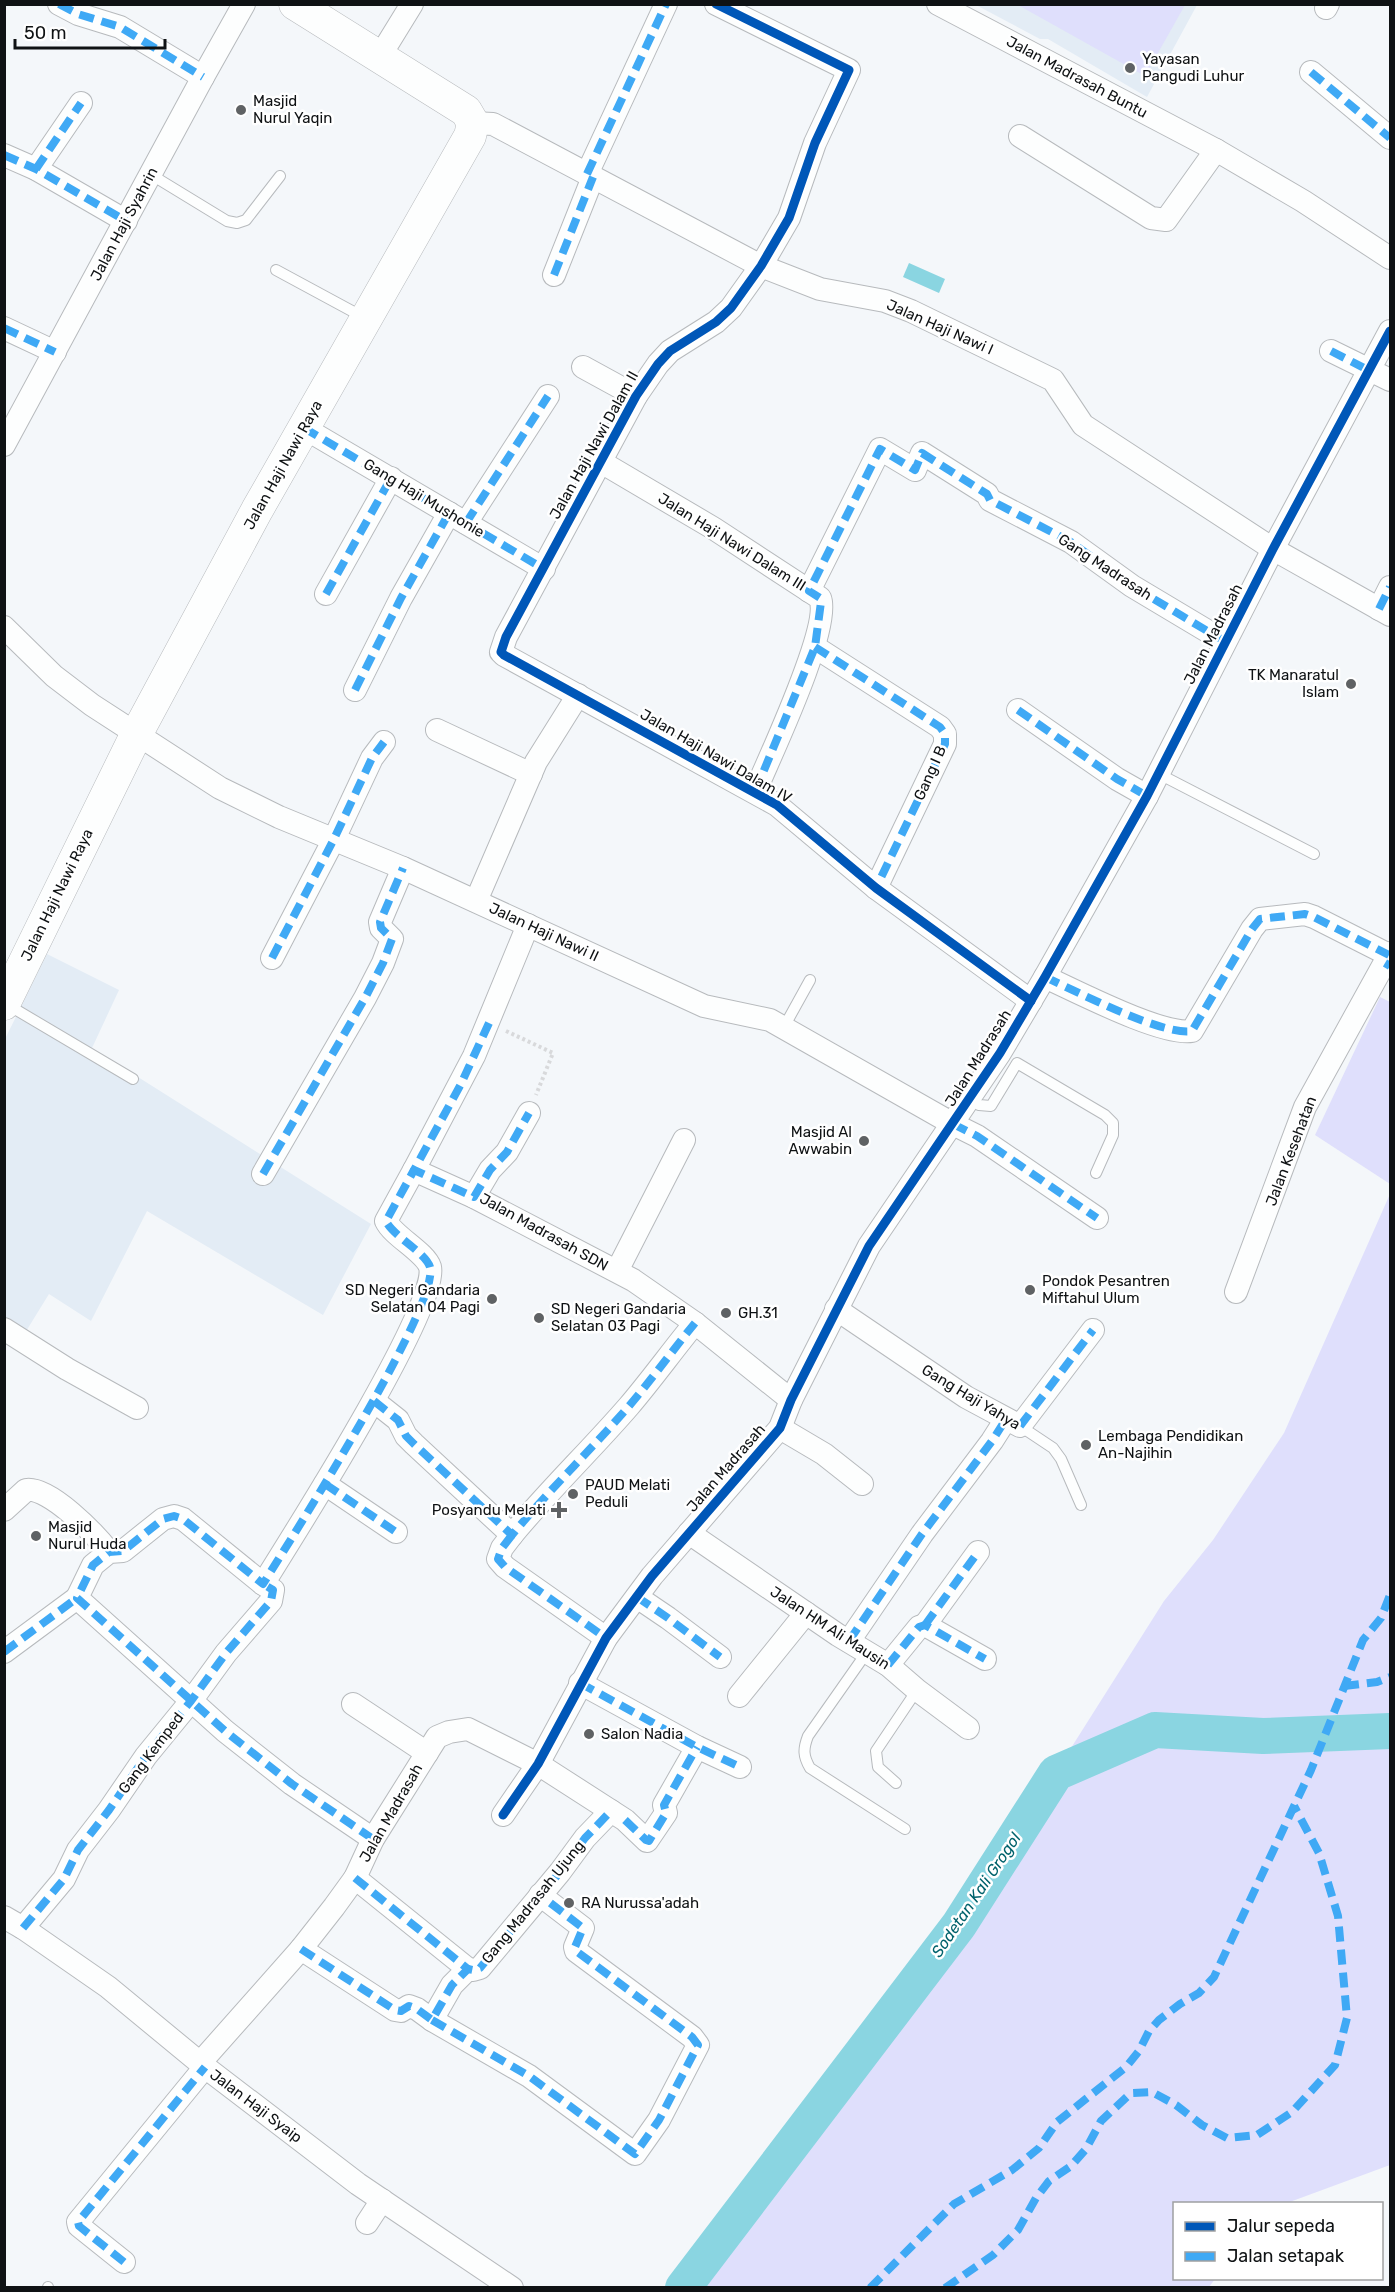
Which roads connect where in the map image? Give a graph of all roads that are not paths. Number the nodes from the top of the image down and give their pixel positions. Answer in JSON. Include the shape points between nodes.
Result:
{"nodes":[{"id":1,"x":59,"y":4,"type":"edge"},
{"id":2,"x":244,"y":4,"type":"edge"},
{"id":3,"x":294,"y":4,"type":"edge"},
{"id":4,"x":412,"y":4,"type":"edge"},
{"id":5,"x":666,"y":4,"type":"edge"},
{"id":6,"x":716,"y":4,"type":"edge"},
{"id":7,"x":938,"y":4,"type":"edge"},
{"id":8,"x":380,"y":56,"type":"junction"},
{"id":9,"x":1311,"y":72,"type":"dead end"},
{"id":10,"x":203,"y":77,"type":"junction"},
{"id":11,"x":81,"y":103,"type":"dead end"},
{"id":12,"x":473,"y":123,"type":"junction"},
{"id":13,"x":1020,"y":136,"type":"dead end"},
{"id":14,"x":1390,"y":138,"type":"edge"},
{"id":15,"x":1216,"y":150,"type":"junction"},
{"id":16,"x":4,"y":155,"type":"edge"},
{"id":17,"x":36,"y":169,"type":"junction"},
{"id":18,"x":150,"y":174,"type":"junction"},
{"id":19,"x":280,"y":176,"type":"dead end"},
{"id":20,"x":590,"y":176,"type":"junction"},
{"id":21,"x":126,"y":221,"type":"junction"},
{"id":22,"x":1390,"y":258,"type":"edge"},
{"id":23,"x":761,"y":266,"type":"junction"},
{"id":24,"x":276,"y":270,"type":"dead end"},
{"id":25,"x":554,"y":275,"type":"dead end"},
{"id":26,"x":366,"y":318,"type":"junction"},
{"id":27,"x":4,"y":328,"type":"edge"},
{"id":28,"x":1390,"y":332,"type":"edge"},
{"id":29,"x":1331,"y":351,"type":"dead end"},
{"id":30,"x":55,"y":352,"type":"junction"},
{"id":31,"x":583,"y":367,"type":"dead end"},
{"id":32,"x":1380,"y":376,"type":"edge"},
{"id":33,"x":548,"y":396,"type":"dead end"},
{"id":34,"x":636,"y":396,"type":"junction"},
{"id":35,"x":304,"y":428,"type":"junction"},
{"id":36,"x":4,"y":445,"type":"edge"},
{"id":37,"x":601,"y":462,"type":"junction"},
{"id":38,"x":391,"y":478,"type":"junction"},
{"id":39,"x":458,"y":518,"type":"junction"},
{"id":40,"x":1272,"y":549,"type":"junction"},
{"id":41,"x":544,"y":569,"type":"junction"},
{"id":42,"x":1390,"y":587,"type":"edge"},
{"id":43,"x":809,"y":591,"type":"junction"},
{"id":44,"x":326,"y":594,"type":"dead end"},
{"id":45,"x":1385,"y":612,"type":"edge"},
{"id":46,"x":4,"y":627,"type":"edge"},
{"id":47,"x":506,"y":637,"type":"joint"},
{"id":48,"x":1224,"y":641,"type":"junction"},
{"id":49,"x":815,"y":647,"type":"junction"},
{"id":50,"x":355,"y":690,"type":"dead end"},
{"id":51,"x":578,"y":695,"type":"junction"},
{"id":52,"x":1018,"y":710,"type":"dead end"},
{"id":53,"x":437,"y":730,"type":"dead end"},
{"id":54,"x":136,"y":735,"type":"junction"},
{"id":55,"x":384,"y":742,"type":"dead end"},
{"id":56,"x":531,"y":774,"type":"junction"},
{"id":57,"x":1159,"y":774,"type":"junction"},
{"id":58,"x":755,"y":792,"type":"junction"},
{"id":59,"x":1147,"y":796,"type":"junction"},
{"id":60,"x":334,"y":838,"type":"junction"},
{"id":61,"x":1314,"y":854,"type":"dead end"},
{"id":62,"x":403,"y":868,"type":"junction"},
{"id":63,"x":876,"y":888,"type":"junction"},
{"id":64,"x":476,"y":901,"type":"junction"},
{"id":65,"x":528,"y":925,"type":"junction"},
{"id":66,"x":272,"y":958,"type":"dead end"},
{"id":67,"x":1389,"y":959,"type":"edge"},
{"id":68,"x":1045,"y":977,"type":"junction"},
{"id":69,"x":810,"y":980,"type":"dead end"},
{"id":70,"x":7,"y":991,"type":"edge"},
{"id":71,"x":1031,"y":1001,"type":"junction"},
{"id":72,"x":784,"y":1027,"type":"junction"},
{"id":73,"x":134,"y":1079,"type":"dead end"},
{"id":74,"x":970,"y":1099,"type":"junction"},
{"id":75,"x":529,"y":1113,"type":"road end"},
{"id":76,"x":953,"y":1125,"type":"junction"},
{"id":77,"x":684,"y":1140,"type":"dead end"},
{"id":78,"x":414,"y":1170,"type":"junction"},
{"id":79,"x":1096,"y":1173,"type":"dead end"},
{"id":80,"x":263,"y":1174,"type":"dead end"},
{"id":81,"x":474,"y":1197,"type":"junction"},
{"id":82,"x":1097,"y":1218,"type":"dead end"},
{"id":83,"x":617,"y":1271,"type":"junction"},
{"id":84,"x":1236,"y":1292,"type":"dead end"},
{"id":85,"x":836,"y":1309,"type":"junction"},
{"id":86,"x":694,"y":1323,"type":"junction"},
{"id":87,"x":4,"y":1329,"type":"edge"},
{"id":88,"x":1093,"y":1330,"type":"dead end"},
{"id":89,"x":791,"y":1400,"type":"junction"},
{"id":90,"x":374,"y":1401,"type":"junction"},
{"id":91,"x":137,"y":1408,"type":"dead end"},
{"id":92,"x":1013,"y":1423,"type":"junction"},
{"id":93,"x":780,"y":1428,"type":"junction"},
{"id":94,"x":325,"y":1484,"type":"junction"},
{"id":95,"x":862,"y":1484,"type":"dead end"},
{"id":96,"x":1081,"y":1505,"type":"dead end"},
{"id":97,"x":4,"y":1510,"type":"edge"},
{"id":98,"x":396,"y":1532,"type":"dead end"},
{"id":99,"x":689,"y":1533,"type":"junction"},
{"id":100,"x":512,"y":1535,"type":"junction"},
{"id":101,"x":109,"y":1552,"type":"junction"},
{"id":102,"x":978,"y":1552,"type":"dead end"},
{"id":103,"x":263,"y":1584,"type":"junction"},
{"id":104,"x":637,"y":1597,"type":"junction"},
{"id":105,"x":77,"y":1598,"type":"junction"},
{"id":106,"x":806,"y":1613,"type":"junction"},
{"id":107,"x":925,"y":1625,"type":"junction"},
{"id":108,"x":606,"y":1638,"type":"junction"},
{"id":109,"x":858,"y":1647,"type":"junction"},
{"id":110,"x":4,"y":1652,"type":"edge"},
{"id":111,"x":720,"y":1657,"type":"dead end"},
{"id":112,"x":985,"y":1659,"type":"dead end"},
{"id":113,"x":888,"y":1665,"type":"junction"},
{"id":114,"x":580,"y":1683,"type":"junction"},
{"id":115,"x":917,"y":1690,"type":"junction"},
{"id":116,"x":739,"y":1696,"type":"dead end"},
{"id":117,"x":191,"y":1701,"type":"junction"},
{"id":118,"x":353,"y":1704,"type":"dead end"},
{"id":119,"x":968,"y":1728,"type":"dead end"},
{"id":120,"x":697,"y":1747,"type":"junction"},
{"id":121,"x":427,"y":1752,"type":"junction"},
{"id":122,"x":538,"y":1764,"type":"junction"},
{"id":123,"x":740,"y":1767,"type":"dead end"},
{"id":124,"x":896,"y":1783,"type":"dead end"},
{"id":125,"x":503,"y":1815,"type":"dead end"},
{"id":126,"x":618,"y":1816,"type":"junction"},
{"id":127,"x":905,"y":1829,"type":"dead end"},
{"id":128,"x":373,"y":1839,"type":"junction"},
{"id":129,"x":354,"y":1878,"type":"junction"},
{"id":130,"x":540,"y":1895,"type":"junction"},
{"id":131,"x":14,"y":1922,"type":"edge"},
{"id":132,"x":301,"y":1949,"type":"junction"},
{"id":133,"x":468,"y":1969,"type":"junction"},
{"id":134,"x":432,"y":2020,"type":"junction"},
{"id":135,"x":203,"y":2065,"type":"junction"},
{"id":136,"x":382,"y":2200,"type":"junction"},
{"id":137,"x":367,"y":2223,"type":"dead end"},
{"id":138,"x":124,"y":2262,"type":"dead end"},
{"id":139,"x":512,"y":2288,"type":"edge"}],
"edges":[{"from":1,"to":10,"type":"street","via":[[120,27]]},
{"from":2,"to":10,"type":"street","name":"Jalan Haji Syahrin"},
{"from":3,"to":8,"type":"street"},
{"from":4,"to":8,"type":"street"},
{"from":5,"to":20,"type":"street"},
{"from":6,"to":23,"type":"street","name":"Jalan Haji Nawi Dalam II","via":[[849,70],[814,143],[789,218]]},
{"from":7,"to":15,"type":"street","name":"Jalan Madrasah Buntu"},
{"from":8,"to":12,"type":"street","via":[[466,111]]},
{"from":9,"to":14,"type":"street"},
{"from":10,"to":18,"type":"street","name":"Jalan Haji Syahrin"},
{"from":11,"to":17,"type":"street"},
{"from":12,"to":20,"type":"street","name":"Jalan Haji Nawi I","via":[[493,124]]},
{"from":12,"to":26,"type":"street","name":"Jalan Haji Nawi Raya","via":[[470,136]]},
{"from":13,"to":15,"type":"street","via":[[1151,218],[1162,221]]},
{"from":15,"to":22,"type":"street","name":"Jalan Madrasah Buntu"},
{"from":16,"to":17,"type":"street"},
{"from":17,"to":21,"type":"street"},
{"from":18,"to":19,"type":"lane","via":[[237,223],[246,220]]},
{"from":18,"to":21,"type":"street","name":"Jalan Haji Syahrin"},
{"from":20,"to":23,"type":"street","name":"Jalan Haji Nawi I"},
{"from":20,"to":25,"type":"street"},
{"from":21,"to":30,"type":"street","name":"Jalan Haji Syahrin"},
{"from":23,"to":34,"type":"street","name":"Jalan Haji Nawi Dalam II","via":[[731,308],[670,351]]},
{"from":23,"to":40,"type":"street","name":"Jalan Haji Nawi I","via":[[820,289],[885,301],[1053,380],[1083,425]]},
{"from":24,"to":26,"type":"lane"},
{"from":26,"to":35,"type":"street","name":"Jalan Haji Nawi Raya"},
{"from":27,"to":30,"type":"street"},
{"from":28,"to":32,"type":"street","name":"Jalan Madrasah"},
{"from":29,"to":32,"type":"street"},
{"from":30,"to":36,"type":"street","name":"Jalan Haji Syahrin"},
{"from":31,"to":34,"type":"street"},
{"from":32,"to":40,"type":"street","name":"Jalan Madrasah"},
{"from":33,"to":39,"type":"street"},
{"from":34,"to":37,"type":"street","name":"Jalan Haji Nawi Dalam II"},
{"from":35,"to":38,"type":"street","name":"Gang Haji Mushonie"},
{"from":35,"to":54,"type":"street","name":"Jalan Haji Nawi Raya"},
{"from":37,"to":41,"type":"street","name":"Jalan Haji Nawi Dalam II"},
{"from":37,"to":43,"type":"street","name":"Jalan Haji Nawi Dalam III"},
{"from":38,"to":39,"type":"street","name":"Gang Haji Mushonie"},
{"from":38,"to":44,"type":"street"},
{"from":39,"to":41,"type":"street","name":"Gang Haji Mushonie"},
{"from":39,"to":50,"type":"street","via":[[401,598]]},
{"from":40,"to":45,"type":"street","name":"Jalan Haji Nawi I"},
{"from":40,"to":48,"type":"street","name":"Jalan Madrasah"},
{"from":41,"to":47,"type":"street","name":"Jalan Haji Nawi Dalam II"},
{"from":42,"to":45,"type":"street"},
{"from":43,"to":48,"type":"street","name":"Gang Madrasah","via":[[880,448],[915,470],[922,453],[987,494],[990,500],[1071,542],[1132,586]]},
{"from":43,"to":49,"type":"street","name":"Jalan Haji Nawi Dalam III","via":[[821,602]]},
{"from":46,"to":54,"type":"street","via":[[54,676]]},
{"from":47,"to":51,"type":"street","name":"Jalan Haji Nawi Dalam IV","via":[[504,655]]},
{"from":48,"to":57,"type":"street","name":"Jalan Madrasah"},
{"from":49,"to":58,"type":"street"},
{"from":49,"to":63,"type":"street","name":"Gang I B","via":[[940,727],[945,734],[945,744]]},
{"from":51,"to":56,"type":"street"},
{"from":51,"to":58,"type":"street","name":"Jalan Haji Nawi Dalam IV"},
{"from":52,"to":59,"type":"street"},
{"from":53,"to":56,"type":"street"},
{"from":54,"to":60,"type":"street","name":"Jalan Haji Nawi II","via":[[220,788]]},
{"from":54,"to":70,"type":"street","name":"Jalan Haji Nawi Raya"},
{"from":55,"to":60,"type":"street","via":[[372,758]]},
{"from":56,"to":64,"type":"street"},
{"from":57,"to":59,"type":"street","name":"Jalan Madrasah"},
{"from":57,"to":61,"type":"lane"},
{"from":58,"to":63,"type":"street","name":"Jalan Haji Nawi Dalam IV","via":[[777,805]]},
{"from":59,"to":68,"type":"street","name":"Jalan Madrasah"},
{"from":60,"to":62,"type":"street","name":"Jalan Haji Nawi II"},
{"from":60,"to":66,"type":"street"},
{"from":62,"to":64,"type":"street","name":"Jalan Haji Nawi II"},
{"from":62,"to":80,"type":"street","via":[[380,922],[392,939],[383,963]]},
{"from":63,"to":71,"type":"street","name":"Jalan Haji Nawi Dalam IV"},
{"from":64,"to":65,"type":"street","name":"Jalan Haji Nawi II"},
{"from":65,"to":72,"type":"street","name":"Jalan Haji Nawi II","via":[[704,1006],[770,1020]]},
{"from":65,"to":78,"type":"street","via":[[461,1084]]},
{"from":67,"to":68,"type":"street","via":[[1314,916],[1260,920],[1191,1031],[1181,1032],[1134,1017]]},
{"from":67,"to":84,"type":"street","name":"Jalan Kesehatan","via":[[1305,1107]]},
{"from":68,"to":71,"type":"street","name":"Jalan Madrasah"},
{"from":69,"to":72,"type":"lane"},
{"from":70,"to":73,"type":"lane"},
{"from":71,"to":74,"type":"street","name":"Jalan Madrasah"},
{"from":72,"to":76,"type":"street","name":"Jalan Haji Nawi II"},
{"from":74,"to":76,"type":"street","name":"Jalan Madrasah"},
{"from":74,"to":79,"type":"lane","via":[[991,1106],[1017,1063],[1113,1123],[1113,1135]]},
{"from":75,"to":81,"type":"street","name":"Jalan Madrasah SDN"},
{"from":76,"to":82,"type":"street","name":"Jalan Haji Nawi II","via":[[977,1136]]},
{"from":76,"to":85,"type":"street","name":"Jalan Madrasah","via":[[869,1246]]},
{"from":77,"to":83,"type":"street"},
{"from":78,"to":81,"type":"street"},
{"from":78,"to":90,"type":"street","via":[[386,1224],[428,1262],[430,1275],[416,1318]]},
{"from":81,"to":83,"type":"street","name":"Jalan Madrasah SDN"},
{"from":83,"to":86,"type":"street","name":"Jalan Madrasah SDN"},
{"from":85,"to":89,"type":"street","name":"Jalan Madrasah"},
{"from":85,"to":92,"type":"street","name":"Gang Haji Yahya","via":[[966,1397]]},
{"from":86,"to":89,"type":"street","name":"Jalan Madrasah SDN"},
{"from":86,"to":100,"type":"street","via":[[630,1405]]},
{"from":87,"to":91,"type":"street","via":[[67,1370]]},
{"from":88,"to":92,"type":"street"},
{"from":89,"to":93,"type":"street","name":"Jalan Madrasah"},
{"from":90,"to":94,"type":"street"},
{"from":90,"to":100,"type":"street","via":[[398,1420],[406,1436]]},
{"from":92,"to":96,"type":"lane","name":"Gang Haji Yahya","via":[[1053,1448]]},
{"from":92,"to":109,"type":"street","via":[[922,1534]]},
{"from":93,"to":95,"type":"street","via":[[824,1454]]},
{"from":93,"to":99,"type":"street","name":"Jalan Madrasah"},
{"from":94,"to":98,"type":"street"},
{"from":94,"to":103,"type":"street"},
{"from":97,"to":101,"type":"street","via":[[26,1490],[40,1492],[87,1526]]},
{"from":99,"to":104,"type":"street","name":"Jalan Madrasah"},
{"from":99,"to":106,"type":"street","name":"Jalan HM Ali Mausin"},
{"from":100,"to":108,"type":"street","via":[[498,1559],[505,1567]]},
{"from":101,"to":103,"type":"street","via":[[123,1551],[174,1516],[183,1519]]},
{"from":101,"to":105,"type":"street","via":[[93,1565]]},
{"from":102,"to":107,"type":"street"},
{"from":103,"to":117,"type":"street","name":"Gang Kemped","via":[[273,1590],[272,1601],[226,1653]]},
{"from":104,"to":108,"type":"street","name":"Jalan Madrasah"},
{"from":104,"to":111,"type":"street"},
{"from":105,"to":110,"type":"street"},
{"from":105,"to":117,"type":"street"},
{"from":106,"to":109,"type":"street","name":"Jalan HM Ali Mausin"},
{"from":106,"to":116,"type":"street"},
{"from":107,"to":112,"type":"street"},
{"from":107,"to":113,"type":"street"},
{"from":108,"to":114,"type":"street","name":"Jalan Madrasah"},
{"from":109,"to":113,"type":"street","name":"Jalan HM Ali Mausin"},
{"from":109,"to":127,"type":"lane","via":[[808,1736],[804,1758],[810,1768]]},
{"from":113,"to":115,"type":"street","name":"Jalan HM Ali Mausin"},
{"from":114,"to":120,"type":"street"},
{"from":114,"to":122,"type":"street","name":"Jalan Madrasah"},
{"from":115,"to":119,"type":"street","name":"Jalan HM Ali Mausin"},
{"from":115,"to":124,"type":"lane","via":[[876,1751],[878,1767]]},
{"from":117,"to":128,"type":"street","via":[[292,1784]]},
{"from":117,"to":131,"type":"street","name":"Gang Kemped","via":[[85,1840],[64,1879]]},
{"from":118,"to":121,"type":"street"},
{"from":120,"to":123,"type":"street"},
{"from":120,"to":126,"type":"street","via":[[664,1805],[666,1813],[650,1841]]},
{"from":121,"to":122,"type":"street","name":"Jalan Madrasah","via":[[436,1737],[468,1729]]},
{"from":121,"to":128,"type":"street","name":"Jalan Madrasah"},
{"from":122,"to":125,"type":"street"},
{"from":122,"to":126,"type":"street"},
{"from":126,"to":130,"type":"street","name":"Gang Madrasah Ujung","via":[[585,1838]]},
{"from":128,"to":129,"type":"street","name":"Jalan Madrasah"},
{"from":129,"to":132,"type":"street","name":"Jalan Madrasah"},
{"from":129,"to":133,"type":"street"},
{"from":130,"to":133,"type":"street","name":"Gang Madrasah Ujung","via":[[480,1968]]},
{"from":130,"to":134,"type":"street","via":[[583,1928],[576,1951],[698,2045],[659,2120],[635,2154],[529,2076]]},
{"from":131,"to":135,"type":"street","name":"Jalan Haji Syaip","via":[[108,1987]]},
{"from":132,"to":134,"type":"street","via":[[395,2010],[417,2008]]},
{"from":132,"to":135,"type":"street","name":"Jalan Madrasah"},
{"from":133,"to":134,"type":"street","name":"Gang Madrasah Ujung","via":[[452,1985]]},
{"from":135,"to":136,"type":"street","name":"Jalan Haji Syaip"},
{"from":135,"to":138,"type":"street","name":"Jalan Madrasah","via":[[78,2222]]},
{"from":136,"to":137,"type":"street"},
{"from":136,"to":139,"type":"street","name":"Jalan Haji Syaip"}]}
